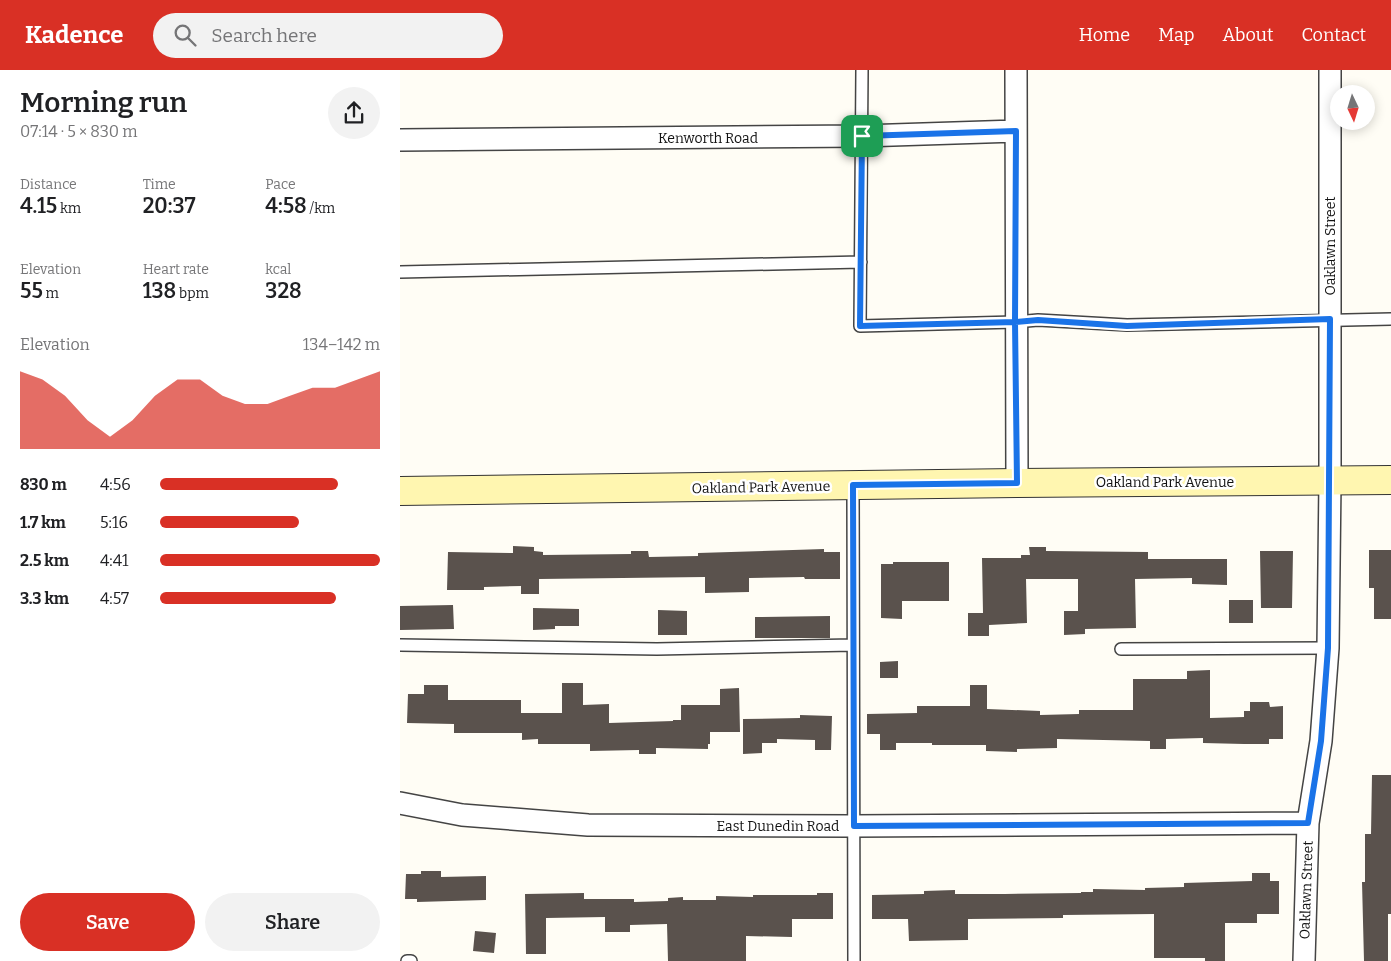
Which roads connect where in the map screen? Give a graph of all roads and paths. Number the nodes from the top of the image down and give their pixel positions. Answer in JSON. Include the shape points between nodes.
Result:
{"nodes":[{"id":1,"x":862,"y":70,"type":"edge"},
{"id":2,"x":1016,"y":70,"type":"edge"},
{"id":3,"x":1330,"y":70,"type":"edge"},
{"id":4,"x":1016,"y":131,"type":"junction"},
{"id":5,"x":862,"y":136,"type":"junction"},
{"id":6,"x":400,"y":140,"type":"edge"},
{"id":7,"x":861,"y":262,"type":"junction"},
{"id":8,"x":400,"y":272,"type":"edge"},
{"id":9,"x":1330,"y":319,"type":"junction"},
{"id":10,"x":1391,"y":319,"type":"edge"},
{"id":11,"x":1015,"y":322,"type":"junction"},
{"id":12,"x":1391,"y":480,"type":"edge"},
{"id":13,"x":1330,"y":481,"type":"junction"},
{"id":14,"x":1017,"y":483,"type":"junction"},
{"id":15,"x":853,"y":485,"type":"junction"},
{"id":16,"x":400,"y":491,"type":"edge"},
{"id":17,"x":400,"y":645,"type":"edge"},
{"id":18,"x":853,"y":645,"type":"junction"},
{"id":19,"x":1328,"y":648,"type":"junction"},
{"id":20,"x":1121,"y":649,"type":"dead end"},
{"id":21,"x":400,"y":803,"type":"edge"},
{"id":22,"x":1308,"y":823,"type":"junction"},
{"id":23,"x":854,"y":826,"type":"junction"},
{"id":24,"x":407,"y":961,"type":"edge"},
{"id":25,"x":411,"y":961,"type":"edge"},
{"id":26,"x":854,"y":961,"type":"edge"},
{"id":27,"x":1304,"y":961,"type":"edge"}],
"edges":[{"from":1,"to":5,"type":"lane"},
{"from":2,"to":4,"type":"street"},
{"from":3,"to":9,"type":"street","name":"Oaklawn Street"},
{"from":4,"to":5,"type":"street","name":"Kenworth Road"},
{"from":4,"to":11,"type":"street"},
{"from":5,"to":6,"type":"street","name":"Kenworth Road"},
{"from":5,"to":7,"type":"lane"},
{"from":7,"to":8,"type":"lane"},
{"from":7,"to":11,"type":"lane","via":[[860,326]]},
{"from":9,"to":10,"type":"lane"},
{"from":9,"to":11,"type":"lane","via":[[1127,326],[1038,320]]},
{"from":9,"to":13,"type":"street","name":"Oaklawn Street"},
{"from":11,"to":14,"type":"street"},
{"from":12,"to":13,"type":"main road","name":"Oakland Park Avenue"},
{"from":13,"to":14,"type":"main road","name":"Oakland Park Avenue"},
{"from":13,"to":19,"type":"street","name":"Oaklawn Street"},
{"from":14,"to":15,"type":"main road","name":"Oakland Park Avenue"},
{"from":15,"to":16,"type":"main road","name":"Oakland Park Avenue"},
{"from":15,"to":18,"type":"lane"},
{"from":17,"to":18,"type":"lane","via":[[658,649]]},
{"from":18,"to":23,"type":"lane"},
{"from":19,"to":20,"type":"lane"},
{"from":19,"to":22,"type":"street","name":"Oaklawn Street","via":[[1321,741]]},
{"from":21,"to":23,"type":"street","name":"East Dunedin Road","via":[[462,815],[588,825]]},
{"from":22,"to":23,"type":"street","name":"East Dunedin Road"},
{"from":22,"to":27,"type":"street","name":"Oaklawn Street"},
{"from":23,"to":26,"type":"lane"},
{"from":24,"to":25,"type":"lane"}]}
